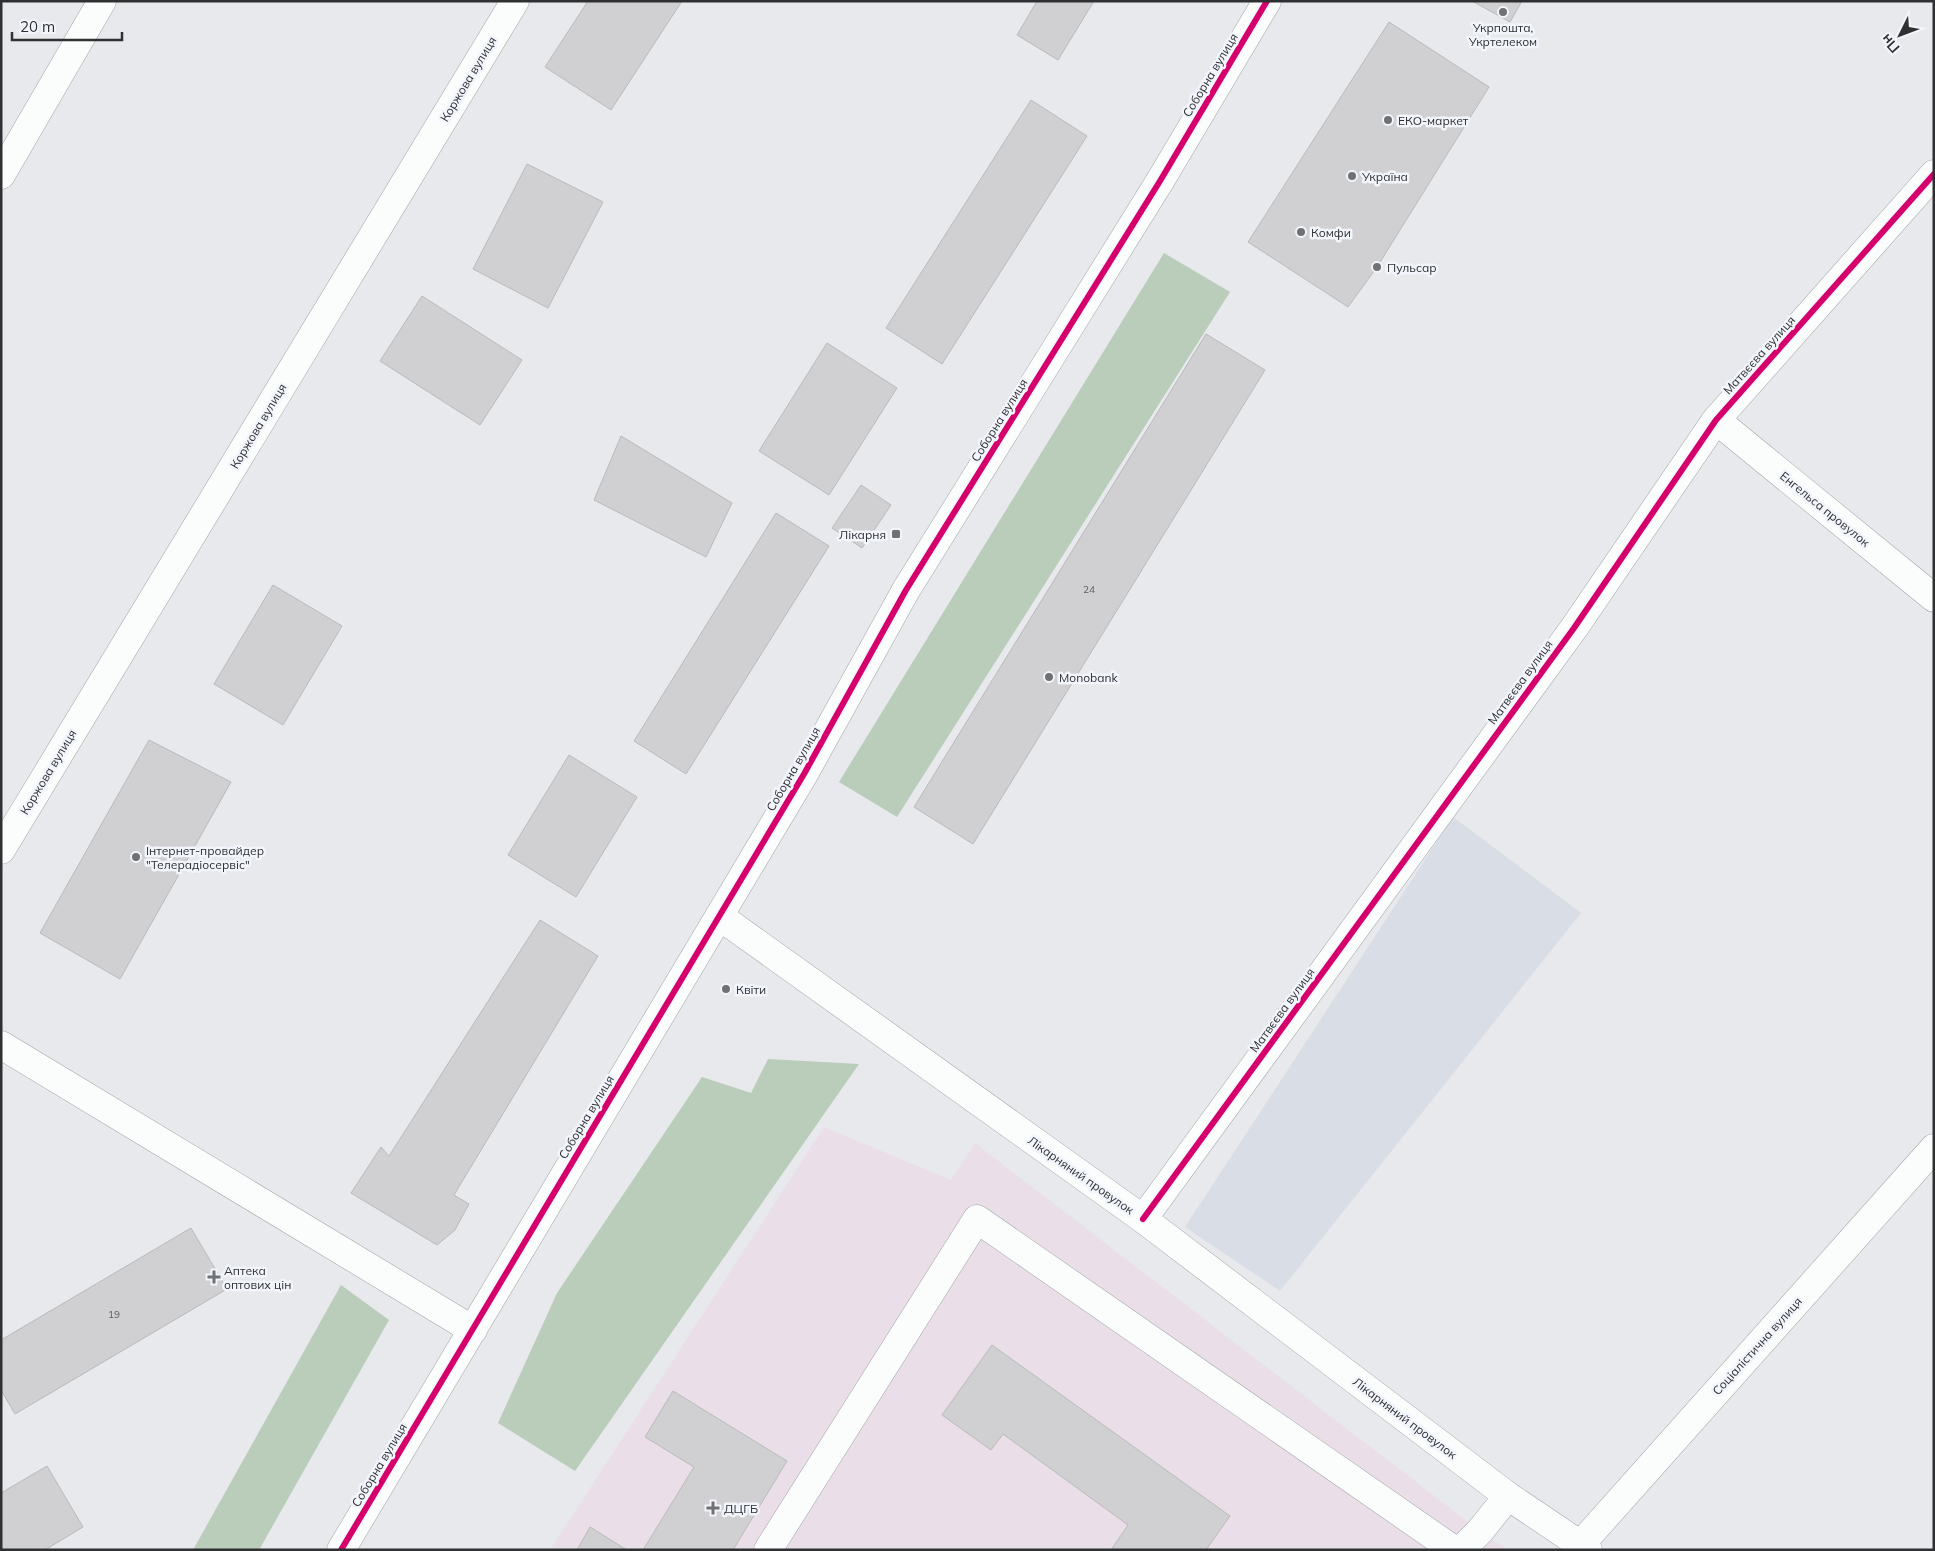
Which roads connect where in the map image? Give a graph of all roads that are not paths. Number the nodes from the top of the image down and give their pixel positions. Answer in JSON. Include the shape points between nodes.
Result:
{"nodes":[{"id":1,"x":102,"y":1,"type":"edge"},
{"id":2,"x":515,"y":1,"type":"edge"},
{"id":3,"x":1267,"y":1,"type":"edge"},
{"id":4,"x":1934,"y":174,"type":"edge"},
{"id":5,"x":1,"y":175,"type":"edge"},
{"id":6,"x":1716,"y":420,"type":"junction"},
{"id":7,"x":1934,"y":598,"type":"edge"},
{"id":8,"x":1,"y":850,"type":"edge"},
{"id":9,"x":719,"y":916,"type":"junction"},
{"id":10,"x":1,"y":1045,"type":"edge"},
{"id":11,"x":1934,"y":1148,"type":"edge"},
{"id":12,"x":1143,"y":1219,"type":"junction"},
{"id":13,"x":473,"y":1330,"type":"junction"},
{"id":14,"x":1508,"y":1496,"type":"junction"},
{"id":15,"x":1584,"y":1547,"type":"edge"},
{"id":16,"x":342,"y":1550,"type":"edge"},
{"id":17,"x":768,"y":1550,"type":"edge"},
{"id":18,"x":1454,"y":1550,"type":"edge"},
{"id":19,"x":1461,"y":1550,"type":"edge"}],
"edges":[{"from":1,"to":5,"type":"street"},
{"from":2,"to":8,"type":"street","name":"Коржова вулиця"},
{"from":3,"to":9,"type":"street","name":"Соборна вулиця","via":[[1160,181],[906,590],[804,774]]},
{"from":4,"to":6,"type":"street","name":"Матвєєва вулиця"},
{"from":6,"to":7,"type":"street","name":"Енгельса провулок"},
{"from":6,"to":12,"type":"street","name":"Матвєєва вулиця","via":[[1574,628]]},
{"from":9,"to":12,"type":"street","name":"Лікарняний провулок"},
{"from":9,"to":13,"type":"street","name":"Соборна вулиця"},
{"from":10,"to":13,"type":"street"},
{"from":11,"to":15,"type":"street","name":"Соціалістична вулиця"},
{"from":12,"to":14,"type":"street","name":"Лікарняний провулок"},
{"from":13,"to":16,"type":"street","name":"Соборна вулиця"},
{"from":14,"to":15,"type":"street","name":"Лікарняний провулок"},
{"from":14,"to":19,"type":"street"},
{"from":17,"to":18,"type":"street","via":[[977,1219]]}]}
